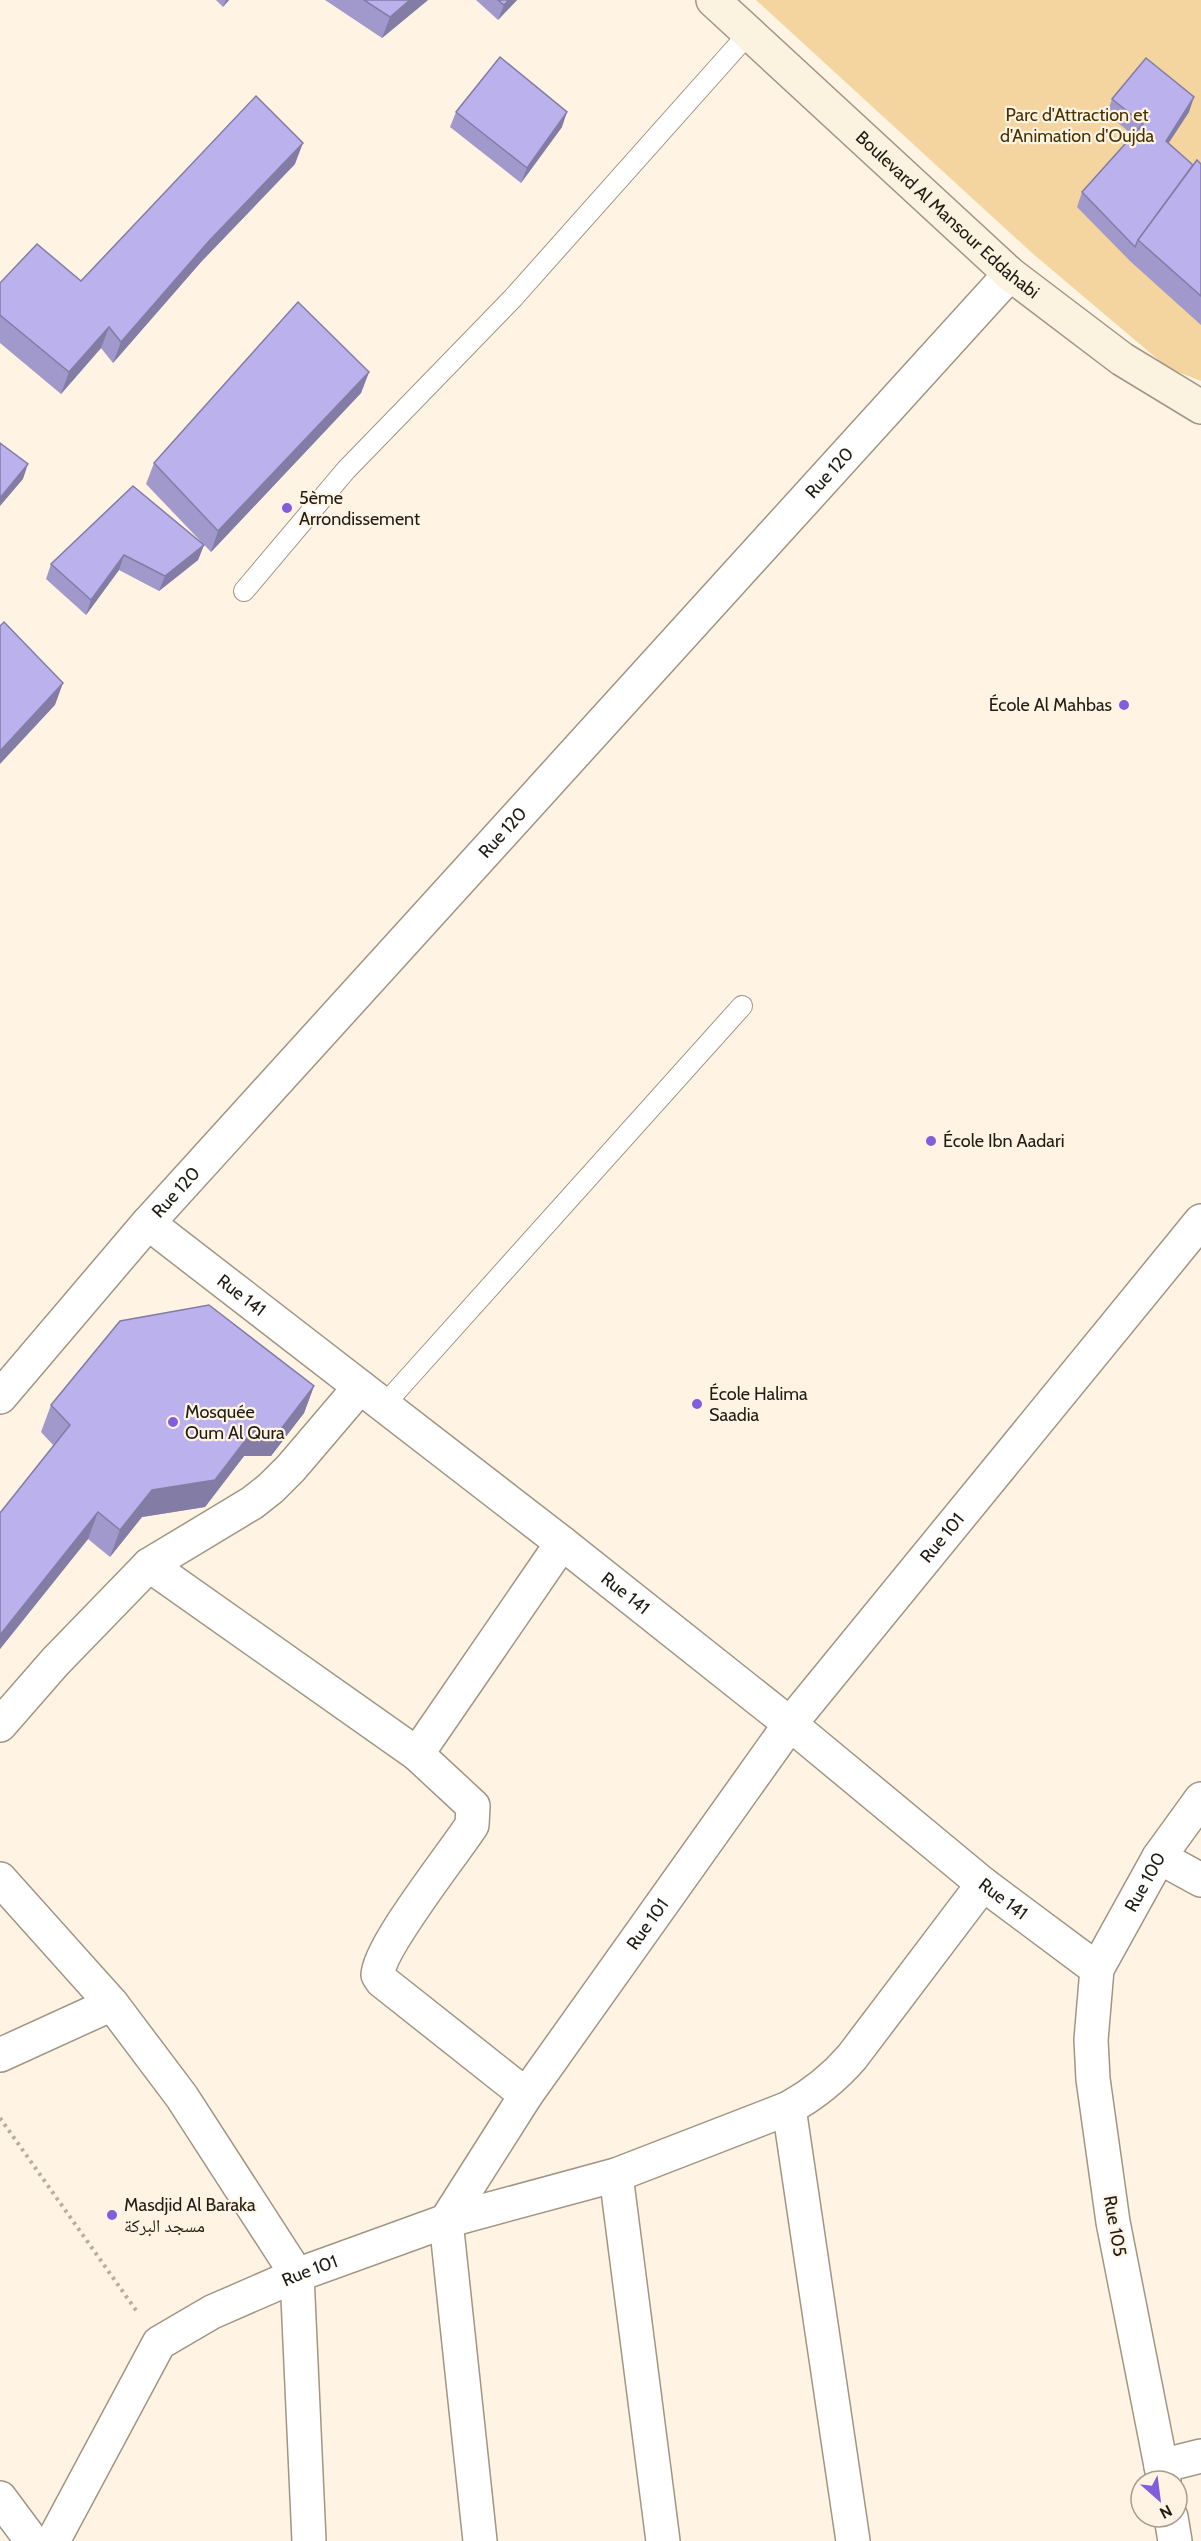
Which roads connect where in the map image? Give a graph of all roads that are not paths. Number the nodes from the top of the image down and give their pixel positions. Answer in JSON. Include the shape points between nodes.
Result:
{"nodes":[{"id":1,"x":713,"y":0,"type":"edge"},
{"id":2,"x":749,"y":33,"type":"junction"},
{"id":3,"x":1010,"y":274,"type":"junction"},
{"id":4,"x":1201,"y":407,"type":"edge"},
{"id":5,"x":244,"y":591,"type":"dead end"},
{"id":6,"x":742,"y":1006,"type":"dead end"},
{"id":7,"x":1201,"y":1221,"type":"edge"},
{"id":8,"x":148,"y":1223,"type":"junction"},
{"id":9,"x":372,"y":1396,"type":"junction"},
{"id":10,"x":0,"y":1397,"type":"edge"},
{"id":11,"x":562,"y":1543,"type":"junction"},
{"id":12,"x":148,"y":1565,"type":"junction"},
{"id":13,"x":790,"y":1724,"type":"junction"},
{"id":14,"x":0,"y":1725,"type":"edge"},
{"id":15,"x":417,"y":1754,"type":"junction"},
{"id":16,"x":1201,"y":1800,"type":"edge"},
{"id":17,"x":1159,"y":1857,"type":"junction"},
{"id":18,"x":0,"y":1879,"type":"edge"},
{"id":19,"x":1201,"y":1880,"type":"edge"},
{"id":20,"x":983,"y":1884,"type":"junction"},
{"id":21,"x":1098,"y":1969,"type":"junction"},
{"id":22,"x":112,"y":2004,"type":"junction"},
{"id":23,"x":0,"y":2055,"type":"edge"},
{"id":24,"x":526,"y":2095,"type":"junction"},
{"id":25,"x":789,"y":2108,"type":"junction"},
{"id":26,"x":616,"y":2175,"type":"junction"},
{"id":27,"x":446,"y":2221,"type":"junction"},
{"id":28,"x":297,"y":2275,"type":"junction"},
{"id":29,"x":1201,"y":2456,"type":"edge"},
{"id":30,"x":1162,"y":2469,"type":"edge"},
{"id":31,"x":1174,"y":2469,"type":"edge"},
{"id":32,"x":0,"y":2498,"type":"edge"},
{"id":33,"x":32,"y":2541,"type":"edge"},
{"id":34,"x":53,"y":2541,"type":"edge"},
{"id":35,"x":309,"y":2541,"type":"edge"},
{"id":36,"x":480,"y":2541,"type":"edge"},
{"id":37,"x":663,"y":2541,"type":"edge"},
{"id":38,"x":853,"y":2541,"type":"edge"}],
"edges":[{"from":1,"to":2,"type":"main road","name":"Boulevard Al Mansour Eddahabi"},
{"from":2,"to":3,"type":"main road","name":"Boulevard Al Mansour Eddahabi"},
{"from":2,"to":5,"type":"lane","via":[[513,298],[346,470]]},
{"from":3,"to":4,"type":"main road","name":"Boulevard Al Mansour Eddahabi","via":[[1122,359]]},
{"from":3,"to":8,"type":"street","name":"Rue 120"},
{"from":6,"to":9,"type":"lane"},
{"from":7,"to":13,"type":"street","name":"Rue 101"},
{"from":8,"to":9,"type":"street","name":"Rue 141"},
{"from":8,"to":10,"type":"street","name":"Rue 120"},
{"from":9,"to":11,"type":"street","name":"Rue 141"},
{"from":9,"to":12,"type":"street","via":[[252,1503]]},
{"from":11,"to":13,"type":"street","name":"Rue 141"},
{"from":11,"to":15,"type":"street"},
{"from":12,"to":14,"type":"street"},
{"from":12,"to":15,"type":"street"},
{"from":13,"to":20,"type":"street","name":"Rue 141"},
{"from":13,"to":24,"type":"street","name":"Rue 101"},
{"from":15,"to":24,"type":"street","via":[[469,1799],[474,1816],[380,1961],[378,1975]]},
{"from":16,"to":17,"type":"street","name":"Rue 100"},
{"from":17,"to":19,"type":"street"},
{"from":17,"to":21,"type":"street","name":"Rue 100"},
{"from":18,"to":22,"type":"street"},
{"from":20,"to":21,"type":"street","name":"Rue 141"},
{"from":20,"to":25,"type":"street","via":[[846,2064],[824,2086]]},
{"from":21,"to":30,"type":"street","name":"Rue 105","via":[[1091,2040],[1093,2079],[1113,2222]]},
{"from":22,"to":23,"type":"street"},
{"from":22,"to":28,"type":"street","via":[[182,2097]]},
{"from":24,"to":27,"type":"street","name":"Rue 101"},
{"from":25,"to":26,"type":"street"},
{"from":25,"to":38,"type":"street"},
{"from":26,"to":27,"type":"street"},
{"from":26,"to":37,"type":"street"},
{"from":27,"to":28,"type":"street","name":"Rue 101"},
{"from":27,"to":36,"type":"street"},
{"from":28,"to":34,"type":"street","name":"Rue 101","via":[[212,2312],[159,2343]]},
{"from":28,"to":35,"type":"street"},
{"from":29,"to":31,"type":"street"},
{"from":32,"to":33,"type":"street"}]}
